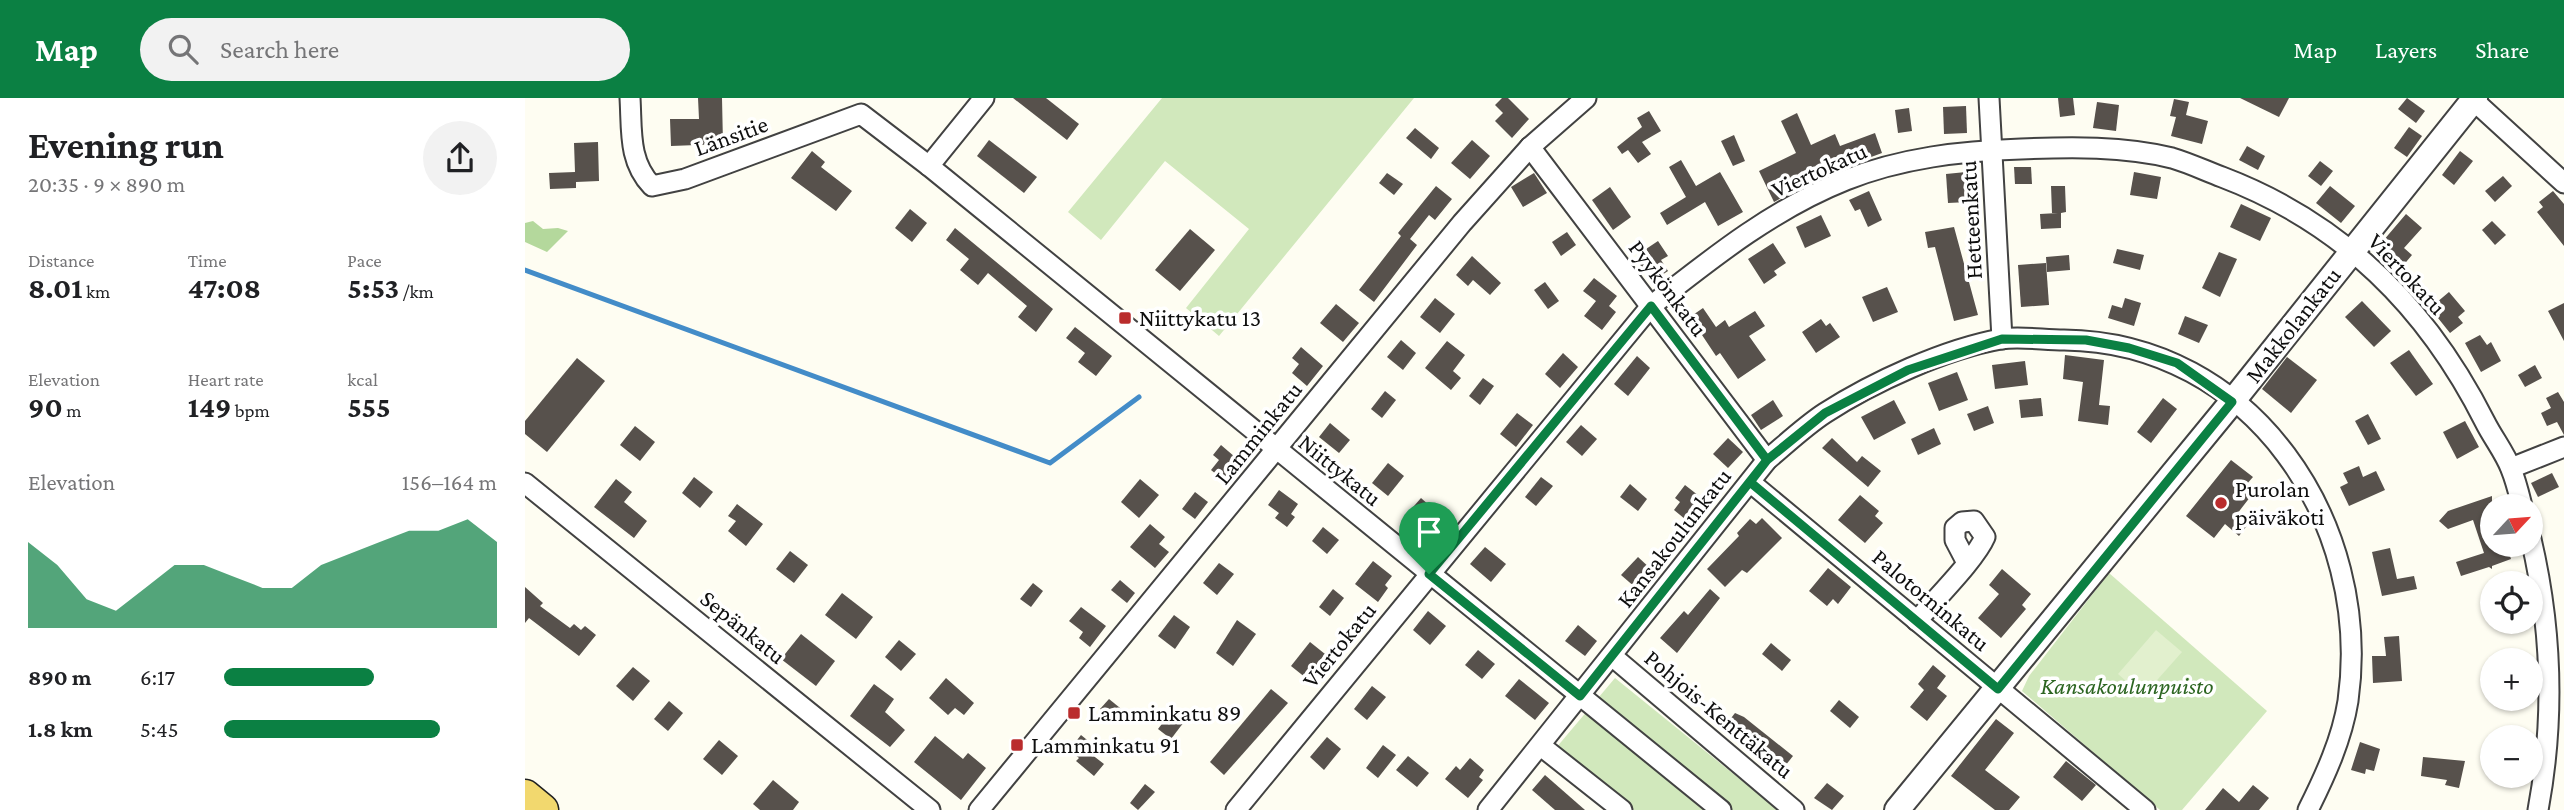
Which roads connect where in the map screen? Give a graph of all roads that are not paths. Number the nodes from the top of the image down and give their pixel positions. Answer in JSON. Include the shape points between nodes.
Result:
{"nodes":[{"id":1,"x":630,"y":98,"type":"edge"},
{"id":2,"x":983,"y":98,"type":"edge"},
{"id":3,"x":1586,"y":98,"type":"edge"},
{"id":4,"x":1989,"y":98,"type":"edge"},
{"id":5,"x":2473,"y":99,"type":"edge"},
{"id":6,"x":860,"y":106,"type":"edge"},
{"id":7,"x":1530,"y":147,"type":"junction"},
{"id":8,"x":1992,"y":150,"type":"junction"},
{"id":9,"x":929,"y":166,"type":"junction"},
{"id":10,"x":2564,"y":183,"type":"edge"},
{"id":11,"x":2353,"y":250,"type":"junction"},
{"id":12,"x":1651,"y":306,"type":"junction"},
{"id":13,"x":2002,"y":339,"type":"junction"},
{"id":14,"x":2232,"y":402,"type":"junction"},
{"id":15,"x":2564,"y":447,"type":"edge"},
{"id":16,"x":1276,"y":450,"type":"junction"},
{"id":17,"x":1767,"y":460,"type":"junction"},
{"id":18,"x":2511,"y":468,"type":"junction"},
{"id":19,"x":1750,"y":482,"type":"junction"},
{"id":20,"x":525,"y":483,"type":"edge"},
{"id":21,"x":2519,"y":494,"type":"edge"},
{"id":22,"x":2534,"y":557,"type":"edge"},
{"id":23,"x":1966,"y":561,"type":"dead end"},
{"id":24,"x":1429,"y":574,"type":"junction"},
{"id":25,"x":1917,"y":621,"type":"junction"},
{"id":26,"x":1612,"y":656,"type":"junction"},
{"id":27,"x":1998,"y":689,"type":"junction"},
{"id":28,"x":1580,"y":696,"type":"junction"},
{"id":29,"x":1541,"y":746,"type":"junction"},
{"id":30,"x":525,"y":796,"type":"edge"},
{"id":31,"x":542,"y":810,"type":"edge"},
{"id":32,"x":930,"y":810,"type":"edge"},
{"id":33,"x":979,"y":810,"type":"edge"},
{"id":34,"x":1236,"y":810,"type":"edge"},
{"id":35,"x":1488,"y":810,"type":"edge"},
{"id":36,"x":1622,"y":810,"type":"edge"},
{"id":37,"x":1721,"y":810,"type":"edge"},
{"id":38,"x":1794,"y":810,"type":"edge"},
{"id":39,"x":1897,"y":810,"type":"edge"},
{"id":40,"x":2145,"y":810,"type":"edge"},
{"id":41,"x":2308,"y":810,"type":"edge"},
{"id":42,"x":2538,"y":810,"type":"edge"}],
"edges":[{"from":1,"to":6,"type":"street","name":"Länsitie","via":[[634,156],[640,173],[652,186],[685,179]]},
{"from":2,"to":9,"type":"street"},
{"from":3,"to":7,"type":"street","name":"Lamminkatu"},
{"from":4,"to":8,"type":"street","name":"Hetteenkatu"},
{"from":5,"to":10,"type":"street"},
{"from":5,"to":11,"type":"street","name":"Makkolankatu"},
{"from":6,"to":9,"type":"street","name":"Länsitie"},
{"from":7,"to":12,"type":"street","name":"Pyykönkatu"},
{"from":7,"to":16,"type":"street","name":"Lamminkatu"},
{"from":8,"to":11,"type":"street","name":"Viertokatu","via":[[2088,149],[2173,158],[2268,197]]},
{"from":8,"to":12,"type":"street","name":"Viertokatu","via":[[1933,156],[1846,180],[1784,209],[1719,252]]},
{"from":8,"to":13,"type":"street","name":"Hetteenkatu"},
{"from":9,"to":16,"type":"street","name":"Niittykatu"},
{"from":11,"to":14,"type":"street","name":"Makkolankatu"},
{"from":11,"to":18,"type":"street","name":"Viertokatu","via":[[2393,288],[2434,340],[2473,398]]},
{"from":12,"to":17,"type":"street","name":"Pyykönkatu"},
{"from":12,"to":24,"type":"street","name":"Viertokatu"},
{"from":13,"to":14,"type":"street","name":"Kansakoulunkatu","via":[[2086,340],[2129,348],[2177,363]]},
{"from":13,"to":17,"type":"street","name":"Kansakoulunkatu","via":[[1936,359],[1860,393],[1825,413]]},
{"from":14,"to":27,"type":"street","name":"Makkolankatu"},
{"from":14,"to":41,"type":"street","name":"Kansakoulunkatu","via":[[2276,439],[2297,467],[2328,528],[2344,576],[2351,634],[2348,699],[2336,746]]},
{"from":15,"to":18,"type":"street"},
{"from":16,"to":24,"type":"street","name":"Niittykatu"},
{"from":16,"to":33,"type":"street","name":"Lamminkatu"},
{"from":17,"to":19,"type":"street","name":"Kansakoulunkatu"},
{"from":18,"to":21,"type":"street","name":"Viertokatu"},
{"from":19,"to":25,"type":"street","name":"Palotorninkatu"},
{"from":19,"to":26,"type":"street","name":"Kansakoulunkatu"},
{"from":20,"to":32,"type":"street","name":"Sepänkatu"},
{"from":22,"to":42,"type":"street","via":[[2550,680]]},
{"from":23,"to":25,"type":"street"},
{"from":24,"to":28,"type":"street","name":"Niittykatu"},
{"from":24,"to":34,"type":"street","name":"Viertokatu"},
{"from":25,"to":27,"type":"street","name":"Palotorninkatu"},
{"from":26,"to":28,"type":"street","name":"Kansakoulunkatu"},
{"from":26,"to":38,"type":"street","name":"Pohjois-Kenttäkatu"},
{"from":27,"to":39,"type":"street","name":"Makkolankatu"},
{"from":27,"to":40,"type":"street","name":"Palotorninkatu"},
{"from":28,"to":29,"type":"street","name":"Kansakoulunkatu"},
{"from":28,"to":37,"type":"street","name":"Niittykatu"},
{"from":29,"to":35,"type":"street","name":"Kansakoulunkatu"},
{"from":29,"to":36,"type":"street"},
{"from":30,"to":31,"type":"main road"}]}
